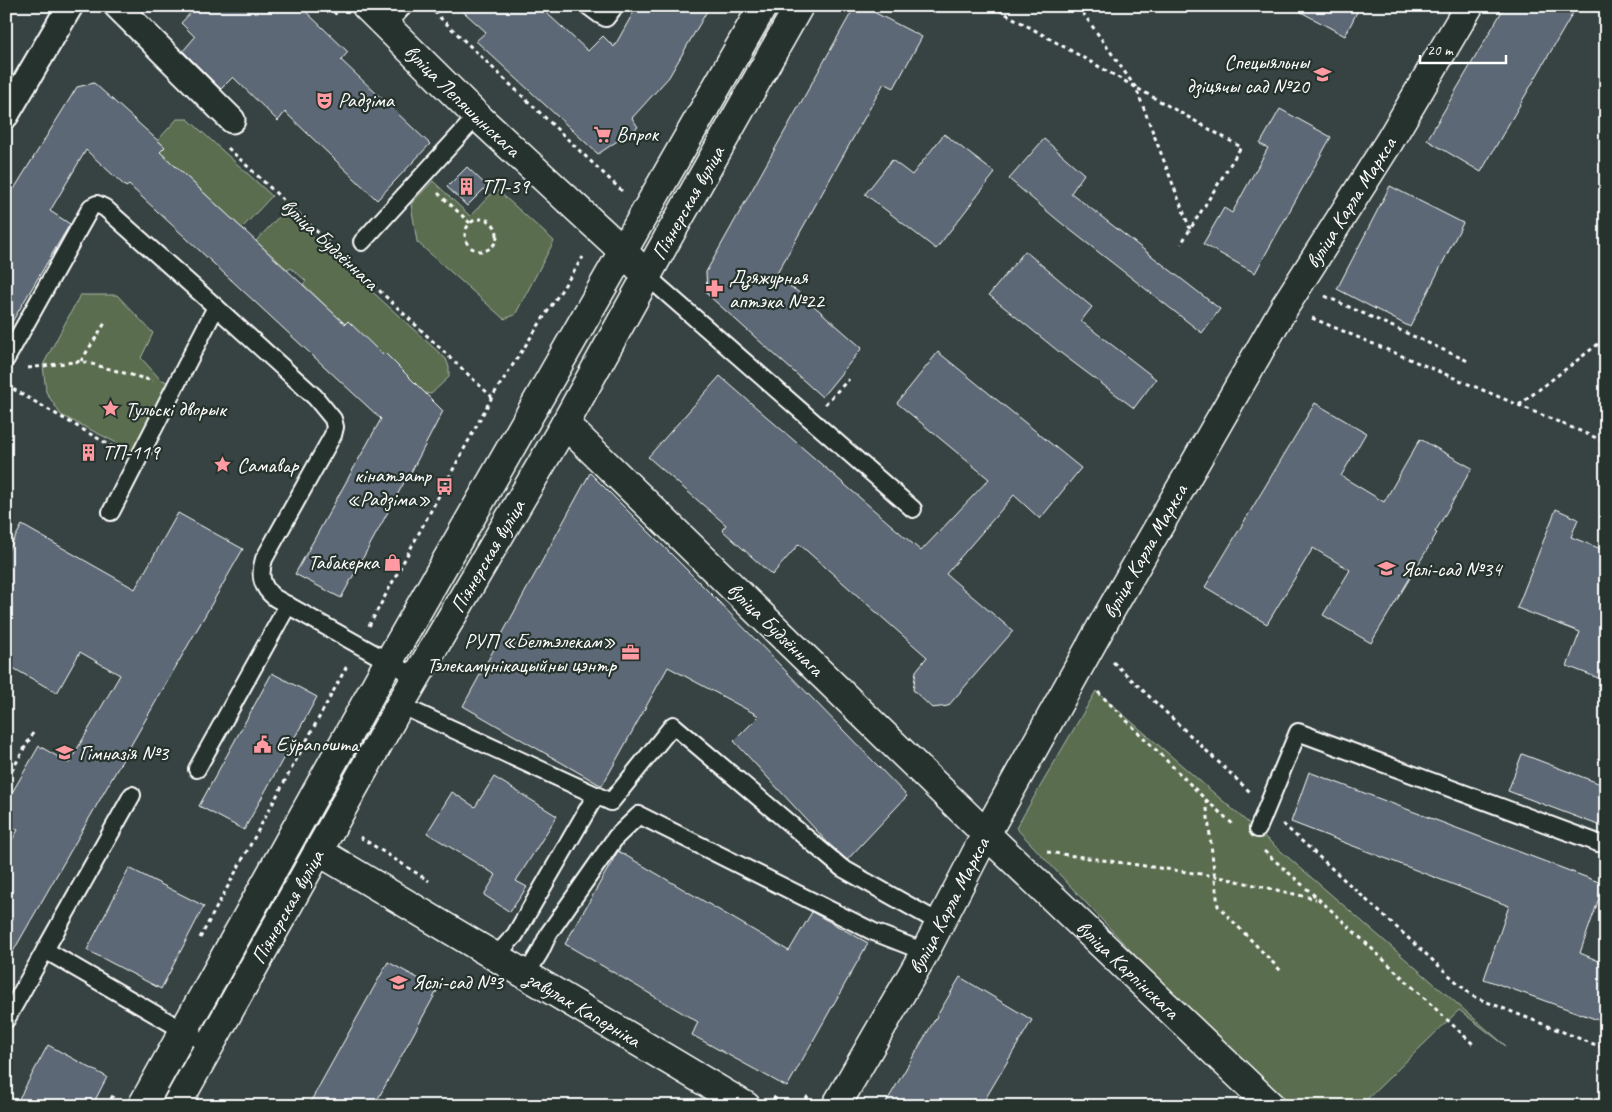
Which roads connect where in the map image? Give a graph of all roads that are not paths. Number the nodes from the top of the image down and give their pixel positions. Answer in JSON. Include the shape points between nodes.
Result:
{"nodes":[{"id":1,"x":70,"y":6,"type":"edge"},
{"id":2,"x":117,"y":6,"type":"edge"},
{"id":3,"x":366,"y":6,"type":"edge"},
{"id":4,"x":588,"y":6,"type":"edge"},
{"id":5,"x":615,"y":6,"type":"edge"},
{"id":6,"x":763,"y":6,"type":"edge"},
{"id":7,"x":799,"y":6,"type":"edge"},
{"id":8,"x":1469,"y":6,"type":"edge"},
{"id":9,"x":395,"y":16,"type":"edge"},
{"id":10,"x":6,"y":115,"type":"edge"},
{"id":11,"x":477,"y":116,"type":"junction"},
{"id":12,"x":232,"y":120,"type":"dead end"},
{"id":13,"x":362,"y":242,"type":"dead end"},
{"id":14,"x":624,"y":252,"type":"junction"},
{"id":15,"x":648,"y":277,"type":"junction"},
{"id":16,"x":216,"y":307,"type":"junction"},
{"id":17,"x":6,"y":359,"type":"edge"},
{"id":18,"x":565,"y":424,"type":"junction"},
{"id":19,"x":913,"y":509,"type":"dead end"},
{"id":20,"x":111,"y":512,"type":"dead end"},
{"id":21,"x":288,"y":605,"type":"junction"},
{"id":22,"x":389,"y":661,"type":"junction"},
{"id":23,"x":416,"y":677,"type":"junction"},
{"id":24,"x":400,"y":705,"type":"junction"},
{"id":25,"x":197,"y":769,"type":"dead end"},
{"id":26,"x":132,"y":795,"type":"dead end"},
{"id":27,"x":596,"y":795,"type":"junction"},
{"id":28,"x":1258,"y":829,"type":"dead end"},
{"id":29,"x":986,"y":834,"type":"junction"},
{"id":30,"x":1598,"y":843,"type":"dead end"},
{"id":31,"x":318,"y":851,"type":"junction"},
{"id":32,"x":940,"y":924,"type":"junction"},
{"id":33,"x":44,"y":950,"type":"junction"},
{"id":34,"x":924,"y":952,"type":"junction"},
{"id":35,"x":495,"y":957,"type":"junction"},
{"id":36,"x":526,"y":974,"type":"junction"},
{"id":37,"x":6,"y":1020,"type":"edge"},
{"id":38,"x":183,"y":1030,"type":"junction"},
{"id":39,"x":210,"y":1046,"type":"junction"},
{"id":40,"x":142,"y":1106,"type":"edge"},
{"id":41,"x":176,"y":1106,"type":"edge"},
{"id":42,"x":746,"y":1106,"type":"edge"},
{"id":43,"x":836,"y":1106,"type":"edge"},
{"id":44,"x":1271,"y":1106,"type":"edge"}],
"edges":[{"from":1,"to":10,"type":"street"},
{"from":2,"to":12,"type":"street"},
{"from":3,"to":9,"type":"main road","name":"вуліца Лепяшынскага"},
{"from":4,"to":5,"type":"lane","via":[[606,18]]},
{"from":6,"to":14,"type":"main road","name":"Піянерская вуліца"},
{"from":7,"to":15,"type":"main road","name":"Піянерская вуліца"},
{"from":8,"to":29,"type":"main road","name":"вуліца Карла Маркса","via":[[1389,142],[1292,295]]},
{"from":9,"to":11,"type":"main road","name":"вуліца Лепяшынскага"},
{"from":11,"to":13,"type":"lane"},
{"from":11,"to":14,"type":"main road","name":"вуліца Лепяшынскага"},
{"from":14,"to":15,"type":"main road","name":"вуліца Лепяшынскага"},
{"from":14,"to":22,"type":"main road","name":"Піянерская вуліца"},
{"from":15,"to":18,"type":"main road","name":"Піянерская вуліца"},
{"from":15,"to":19,"type":"lane"},
{"from":16,"to":17,"type":"lane","via":[[98,204],[91,207]]},
{"from":16,"to":20,"type":"lane"},
{"from":16,"to":21,"type":"lane","via":[[315,397],[335,427],[260,570],[267,592]]},
{"from":18,"to":23,"type":"main road","name":"Піянерская вуліца"},
{"from":18,"to":29,"type":"main road","name":"вуліца Будзённага"},
{"from":21,"to":22,"type":"lane"},
{"from":21,"to":25,"type":"lane"},
{"from":22,"to":23,"type":"lane"},
{"from":22,"to":38,"type":"main road","name":"Піянерская вуліца"},
{"from":23,"to":24,"type":"main road","name":"Піянерская вуліца"},
{"from":24,"to":27,"type":"lane"},
{"from":24,"to":31,"type":"main road","name":"Піянерская вуліца"},
{"from":26,"to":33,"type":"lane"},
{"from":27,"to":32,"type":"lane","via":[[611,802],[673,725],[842,868]]},
{"from":27,"to":35,"type":"lane","via":[[515,936]]},
{"from":28,"to":30,"type":"lane","via":[[1298,732]]},
{"from":29,"to":32,"type":"main road","name":"вуліца Карла Маркса"},
{"from":29,"to":44,"type":"main road","name":"вуліца Карпінскага"},
{"from":31,"to":35,"type":"main road","name":"завулак Каперніка"},
{"from":31,"to":39,"type":"main road","name":"Піянерская вуліца"},
{"from":32,"to":34,"type":"main road","name":"вуліца Карла Маркса"},
{"from":33,"to":37,"type":"lane"},
{"from":33,"to":38,"type":"lane"},
{"from":34,"to":36,"type":"lane","via":[[874,932],[639,816],[616,837],[549,933]]},
{"from":34,"to":43,"type":"main road","name":"вуліца Карла Маркса"},
{"from":35,"to":36,"type":"main road","name":"завулак Каперніка"},
{"from":36,"to":42,"type":"main road","name":"завулак Каперніка"},
{"from":38,"to":39,"type":"lane"},
{"from":38,"to":40,"type":"main road","name":"Піянерская вуліца"},
{"from":39,"to":41,"type":"main road","name":"Піянерская вуліца"}]}
